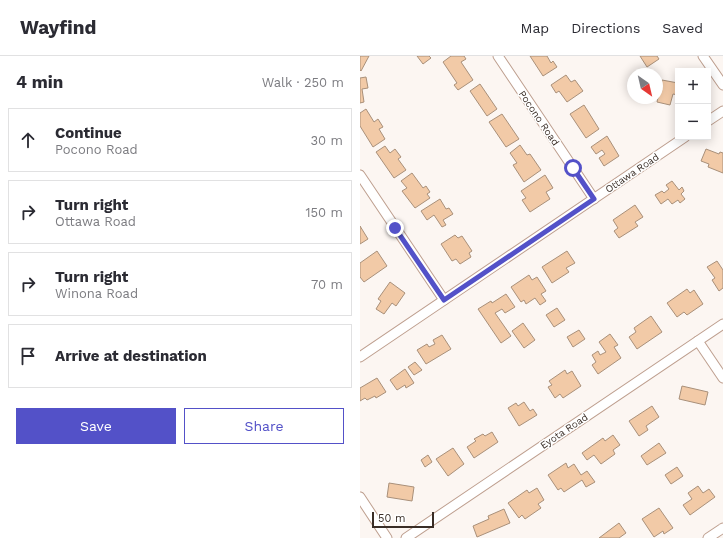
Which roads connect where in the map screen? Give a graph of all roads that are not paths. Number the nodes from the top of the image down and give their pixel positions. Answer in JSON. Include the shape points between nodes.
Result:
{"nodes":[{"id":1,"x":498,"y":56,"type":"edge"},
{"id":2,"x":703,"y":56,"type":"edge"},
{"id":3,"x":723,"y":85,"type":"edge"},
{"id":4,"x":723,"y":111,"type":"edge"},
{"id":5,"x":711,"y":119,"type":"edge"},
{"id":6,"x":681,"y":140,"type":"edge"},
{"id":7,"x":360,"y":175,"type":"edge"},
{"id":8,"x":594,"y":199,"type":"junction"},
{"id":9,"x":444,"y":300,"type":"junction"},
{"id":10,"x":723,"y":324,"type":"edge"},
{"id":11,"x":698,"y":341,"type":"junction"},
{"id":12,"x":360,"y":357,"type":"edge"},
{"id":13,"x":723,"y":378,"type":"edge"},
{"id":14,"x":360,"y":497,"type":"edge"},
{"id":15,"x":723,"y":528,"type":"edge"},
{"id":16,"x":387,"y":538,"type":"edge"},
{"id":17,"x":406,"y":538,"type":"edge"},
{"id":18,"x":708,"y":538,"type":"edge"}],
"edges":[{"from":1,"to":8,"type":"street","name":"Pocono Road"},
{"from":2,"to":3,"type":"street"},
{"from":4,"to":5,"type":"street"},
{"from":6,"to":8,"type":"street","name":"Ottawa Road"},
{"from":7,"to":9,"type":"street"},
{"from":8,"to":9,"type":"street","name":"Ottawa Road"},
{"from":9,"to":12,"type":"street","name":"Ottawa Road"},
{"from":10,"to":11,"type":"street","name":"Eyota Road"},
{"from":11,"to":13,"type":"street"},
{"from":11,"to":17,"type":"street","name":"Eyota Road"},
{"from":14,"to":16,"type":"street"},
{"from":15,"to":18,"type":"street"}]}
